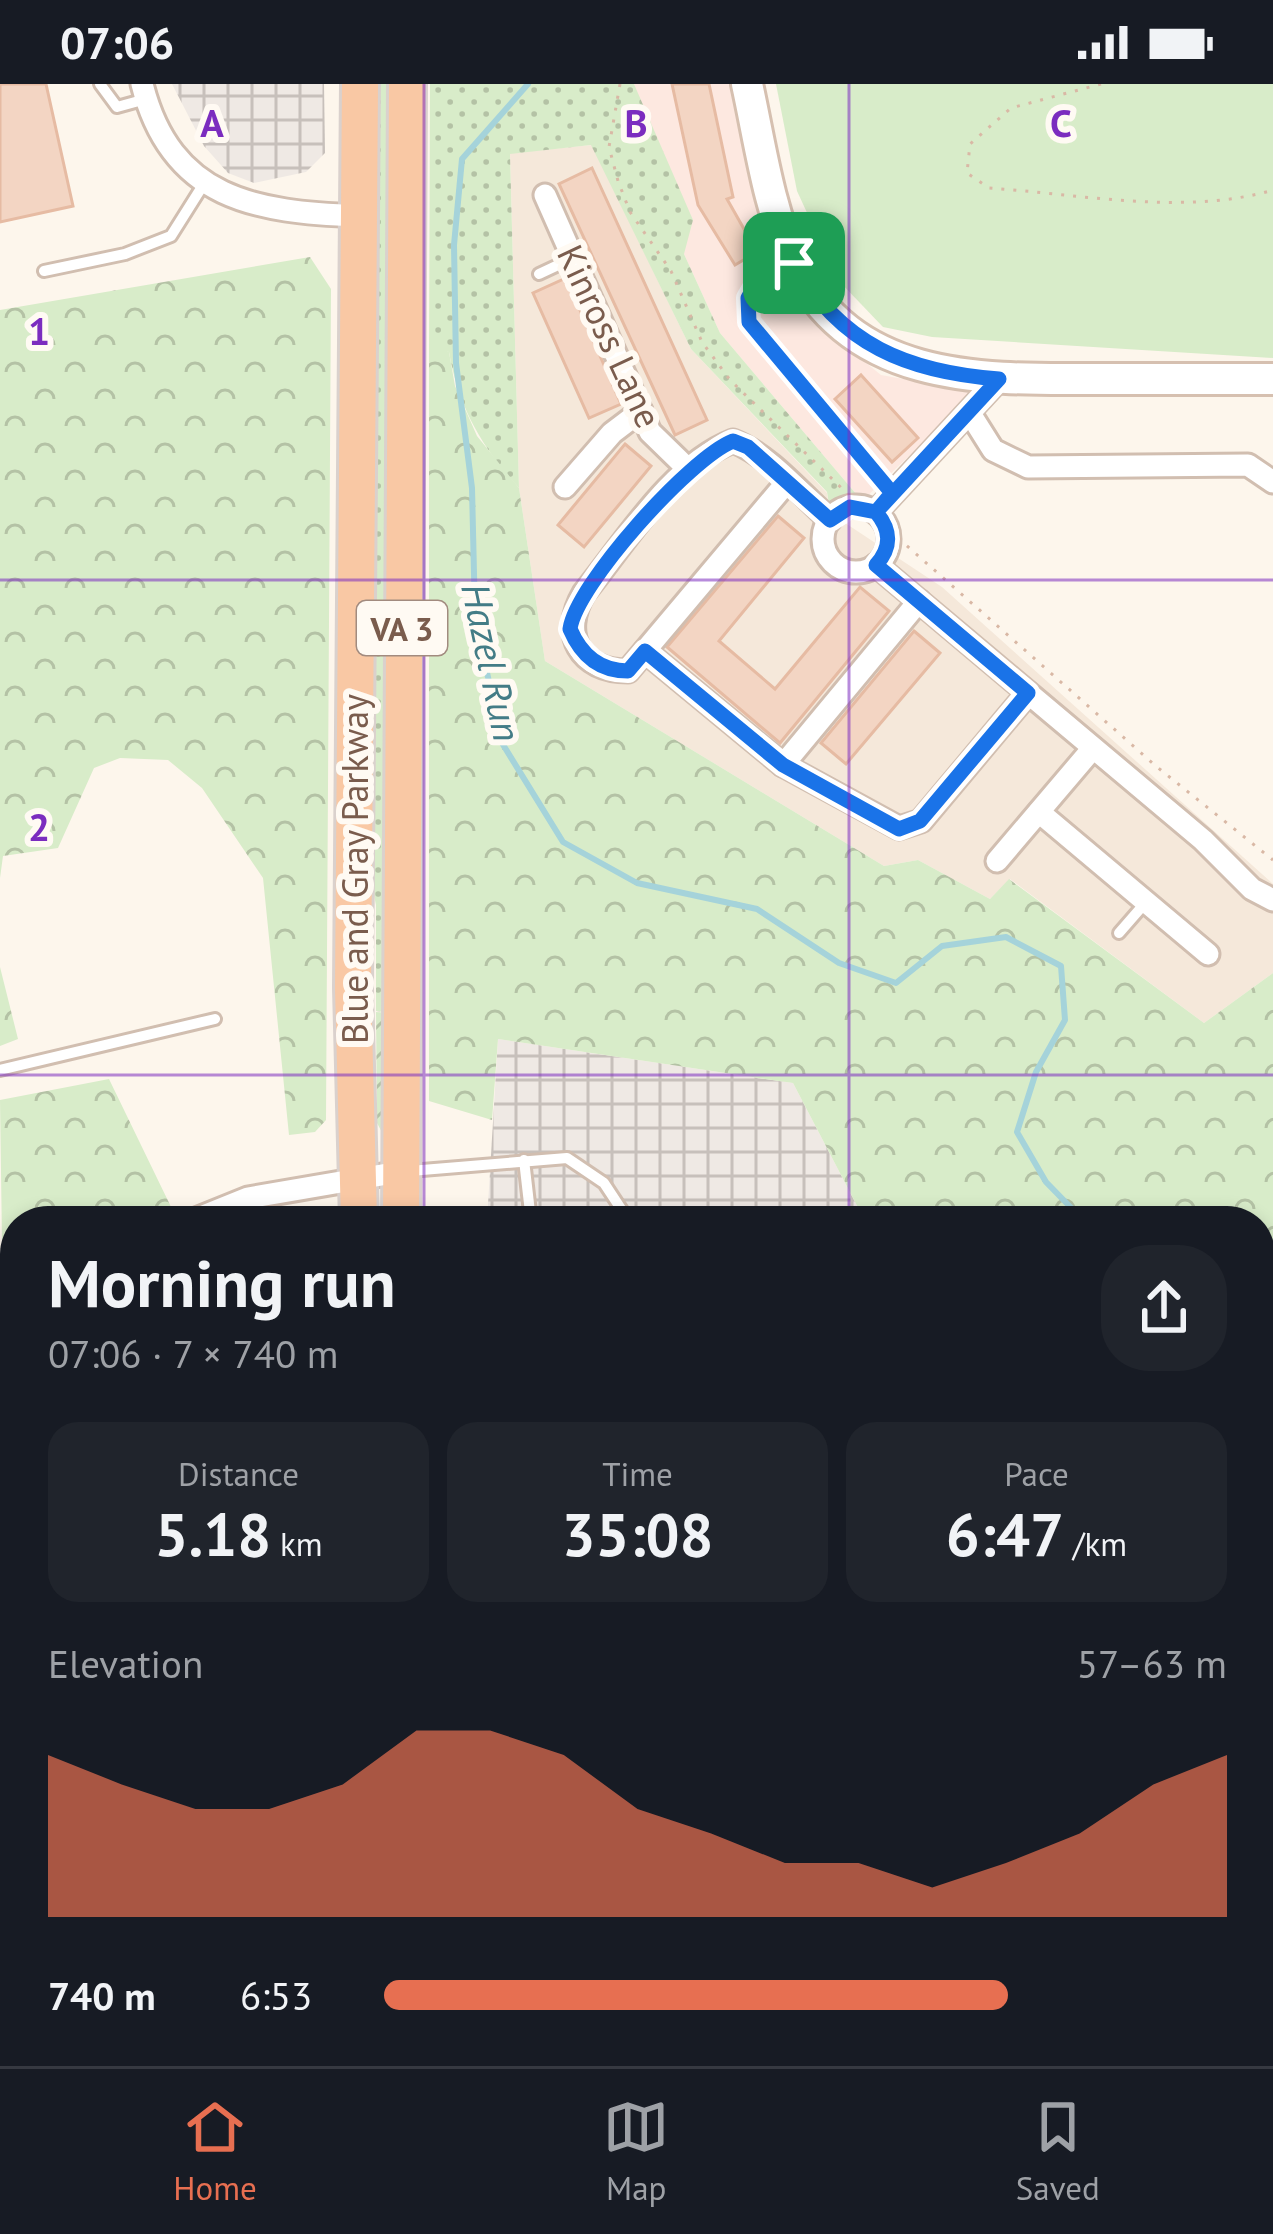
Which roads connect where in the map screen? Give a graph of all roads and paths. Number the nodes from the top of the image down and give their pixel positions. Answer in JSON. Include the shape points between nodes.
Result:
{"nodes":[{"id":1,"x":100,"y":84,"type":"edge"},
{"id":2,"x":360,"y":84,"type":"edge"},
{"id":3,"x":407,"y":84,"type":"edge"},
{"id":4,"x":620,"y":84,"type":"edge"},
{"id":5,"x":747,"y":84,"type":"edge"},
{"id":6,"x":1101,"y":84,"type":"edge"},
{"id":7,"x":144,"y":92,"type":"edge"},
{"id":8,"x":205,"y":182,"type":"junction"},
{"id":9,"x":1273,"y":190,"type":"edge"},
{"id":10,"x":544,"y":195,"type":"dead end"},
{"id":11,"x":359,"y":216,"type":"junction"},
{"id":12,"x":784,"y":237,"type":"junction"},
{"id":13,"x":574,"y":257,"type":"junction"},
{"id":14,"x":44,"y":271,"type":"dead end"},
{"id":15,"x":539,"y":274,"type":"dead end"},
{"id":16,"x":999,"y":379,"type":"junction"},
{"id":17,"x":1273,"y":379,"type":"edge"},
{"id":18,"x":641,"y":412,"type":"junction"},
{"id":19,"x":971,"y":415,"type":"junction"},
{"id":20,"x":688,"y":469,"type":"junction"},
{"id":21,"x":787,"y":482,"type":"junction"},
{"id":22,"x":1273,"y":482,"type":"edge"},
{"id":23,"x":565,"y":488,"type":"dead end"},
{"id":24,"x":892,"y":493,"type":"junction"},
{"id":25,"x":854,"y":501,"type":"dead end"},
{"id":26,"x":876,"y":512,"type":"junction"},
{"id":27,"x":830,"y":520,"type":"junction"},
{"id":28,"x":893,"y":535,"type":"dead end"},
{"id":29,"x":876,"y":565,"type":"junction"},
{"id":30,"x":920,"y":601,"type":"junction"},
{"id":31,"x":645,"y":651,"type":"junction"},
{"id":32,"x":1028,"y":693,"type":"junction"},
{"id":33,"x":1093,"y":748,"type":"junction"},
{"id":34,"x":783,"y":765,"type":"junction"},
{"id":35,"x":1039,"y":812,"type":"junction"},
{"id":36,"x":1273,"y":860,"type":"edge"},
{"id":37,"x":998,"y":861,"type":"dead end"},
{"id":38,"x":1273,"y":900,"type":"edge"},
{"id":39,"x":1146,"y":902,"type":"junction"},
{"id":40,"x":1119,"y":934,"type":"dead end"},
{"id":41,"x":1208,"y":954,"type":"dead end"},
{"id":42,"x":215,"y":1019,"type":"dead end"},
{"id":43,"x":0,"y":1070,"type":"edge"},
{"id":44,"x":524,"y":1160,"type":"junction"},
{"id":45,"x":399,"y":1172,"type":"junction"},
{"id":46,"x":356,"y":1178,"type":"junction"},
{"id":47,"x":228,"y":1206,"type":"edge"},
{"id":48,"x":357,"y":1206,"type":"edge"},
{"id":49,"x":400,"y":1206,"type":"edge"},
{"id":50,"x":529,"y":1206,"type":"edge"},
{"id":51,"x":619,"y":1206,"type":"edge"}],
"edges":[{"from":1,"to":7,"type":"lane","via":[[117,107]]},
{"from":2,"to":11,"type":"highway","name":"Blue and Gray Parkway","number":"VA 3"},
{"from":3,"to":45,"type":"highway","name":"Blue and Gray Parkway","number":"VA 3"},
{"from":4,"to":25,"type":"path","via":[[609,147],[617,182],[702,341],[730,380]]},
{"from":5,"to":12,"type":"main road"},
{"from":6,"to":9,"type":"path","via":[[1011,107],[970,144],[967,173],[988,188],[1132,197],[1220,201]]},
{"from":7,"to":8,"type":"street","via":[[164,138]]},
{"from":8,"to":11,"type":"street","via":[[266,210]]},
{"from":8,"to":14,"type":"lane","via":[[171,236]]},
{"from":10,"to":13,"type":"street","name":"Kinross Lane"},
{"from":11,"to":46,"type":"highway","name":"Blue and Gray Parkway","number":"VA 3"},
{"from":12,"to":16,"type":"main road","via":[[807,285],[849,333],[902,362]]},
{"from":12,"to":24,"type":"lane","via":[[748,298],[749,322]]},
{"from":13,"to":15,"type":"lane"},
{"from":13,"to":18,"type":"street","name":"Kinross Lane"},
{"from":16,"to":17,"type":"main road"},
{"from":16,"to":19,"type":"street"},
{"from":18,"to":20,"type":"street","name":"Kinross Lane"},
{"from":18,"to":23,"type":"street"},
{"from":19,"to":22,"type":"street","via":[[993,450],[1028,466],[1249,465]]},
{"from":19,"to":24,"type":"street"},
{"from":20,"to":21,"type":"street","via":[[733,441]]},
{"from":20,"to":31,"type":"street","via":[[572,613],[577,646],[607,671],[628,671]]},
{"from":21,"to":27,"type":"street"},
{"from":21,"to":31,"type":"street"},
{"from":24,"to":26,"type":"street"},
{"from":26,"to":27,"type":"street","via":[[850,507]]},
{"from":26,"to":29,"type":"street","via":[[889,530]]},
{"from":27,"to":29,"type":"street","via":[[824,545],[835,564],[855,572]]},
{"from":28,"to":36,"type":"path"},
{"from":29,"to":30,"type":"street"},
{"from":30,"to":32,"type":"street"},
{"from":30,"to":34,"type":"street"},
{"from":31,"to":34,"type":"street"},
{"from":32,"to":33,"type":"street"},
{"from":32,"to":34,"type":"street","via":[[920,821],[899,829]]},
{"from":33,"to":35,"type":"street"},
{"from":33,"to":38,"type":"street"},
{"from":35,"to":37,"type":"street"},
{"from":35,"to":39,"type":"street"},
{"from":39,"to":40,"type":"lane"},
{"from":39,"to":41,"type":"street"},
{"from":42,"to":43,"type":"lane"},
{"from":44,"to":45,"type":"lane"},
{"from":44,"to":50,"type":"lane"},
{"from":44,"to":51,"type":"lane","via":[[578,1162]]},
{"from":45,"to":46,"type":"street"},
{"from":45,"to":49,"type":"highway","name":"Blue and Gray Parkway","number":"VA 3"},
{"from":46,"to":47,"type":"street"},
{"from":46,"to":48,"type":"highway","name":"Blue and Gray Parkway","number":"VA 3"}]}
